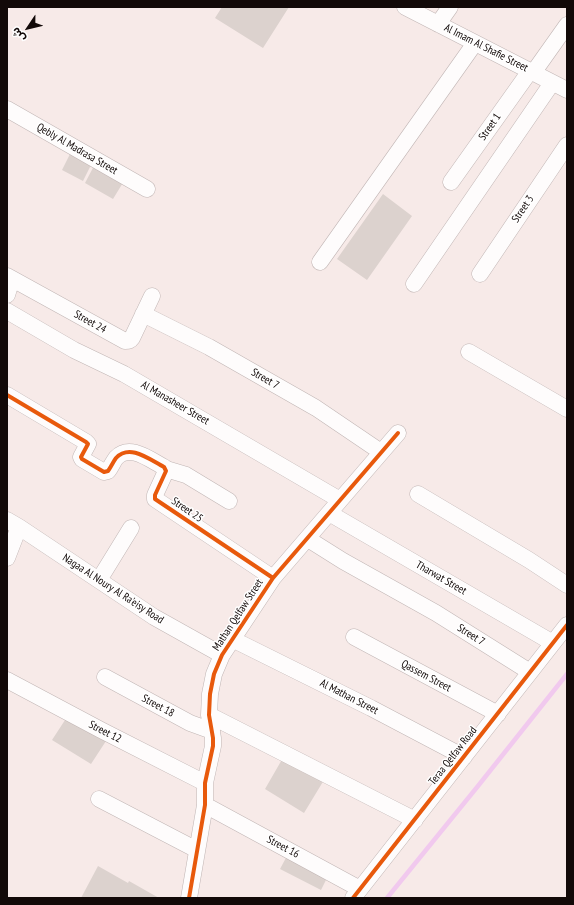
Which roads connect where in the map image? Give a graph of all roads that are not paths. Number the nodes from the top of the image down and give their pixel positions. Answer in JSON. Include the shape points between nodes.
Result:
{"nodes":[{"id":1,"x":405,"y":7,"type":"edge"},
{"id":2,"x":450,"y":7,"type":"edge"},
{"id":3,"x":438,"y":24,"type":"junction"},
{"id":4,"x":567,"y":25,"type":"edge"},
{"id":5,"x":474,"y":43,"type":"junction"},
{"id":6,"x":532,"y":72,"type":"junction"},
{"id":7,"x":552,"y":82,"type":"junction"},
{"id":8,"x":567,"y":90,"type":"edge"},
{"id":9,"x":7,"y":109,"type":"edge"},
{"id":10,"x":567,"y":145,"type":"edge"},
{"id":11,"x":451,"y":182,"type":"dead end"},
{"id":12,"x":147,"y":189,"type":"dead end"},
{"id":13,"x":320,"y":262,"type":"dead end"},
{"id":14,"x":480,"y":274,"type":"dead end"},
{"id":15,"x":10,"y":277,"type":"edge"},
{"id":16,"x":414,"y":284,"type":"dead end"},
{"id":17,"x":7,"y":295,"type":"edge"},
{"id":18,"x":152,"y":296,"type":"dead end"},
{"id":19,"x":7,"y":310,"type":"edge"},
{"id":20,"x":143,"y":314,"type":"junction"},
{"id":21,"x":470,"y":352,"type":"dead end"},
{"id":22,"x":7,"y":395,"type":"edge"},
{"id":23,"x":567,"y":409,"type":"edge"},
{"id":24,"x":398,"y":433,"type":"dead end"},
{"id":25,"x":381,"y":452,"type":"junction"},
{"id":26,"x":166,"y":469,"type":"junction"},
{"id":27,"x":418,"y":494,"type":"dead end"},
{"id":28,"x":340,"y":500,"type":"junction"},
{"id":29,"x":229,"y":501,"type":"dead end"},
{"id":30,"x":329,"y":513,"type":"junction"},
{"id":31,"x":13,"y":523,"type":"edge"},
{"id":32,"x":131,"y":528,"type":"dead end"},
{"id":33,"x":308,"y":538,"type":"junction"},
{"id":34,"x":7,"y":558,"type":"edge"},
{"id":35,"x":273,"y":578,"type":"junction"},
{"id":36,"x":99,"y":580,"type":"junction"},
{"id":37,"x":567,"y":585,"type":"edge"},
{"id":38,"x":567,"y":626,"type":"edge"},
{"id":39,"x":354,"y":637,"type":"dead end"},
{"id":40,"x":232,"y":639,"type":"junction"},
{"id":41,"x":553,"y":643,"type":"junction"},
{"id":42,"x":222,"y":655,"type":"junction"},
{"id":43,"x":530,"y":672,"type":"junction"},
{"id":44,"x":105,"y":677,"type":"dead end"},
{"id":45,"x":7,"y":680,"type":"edge"},
{"id":46,"x":498,"y":714,"type":"junction"},
{"id":47,"x":209,"y":715,"type":"junction"},
{"id":48,"x":212,"y":731,"type":"junction"},
{"id":49,"x":464,"y":757,"type":"junction"},
{"id":50,"x":205,"y":783,"type":"junction"},
{"id":51,"x":99,"y":799,"type":"dead end"},
{"id":52,"x":205,"y":805,"type":"junction"},
{"id":53,"x":415,"y":820,"type":"junction"},
{"id":54,"x":197,"y":850,"type":"junction"},
{"id":55,"x":357,"y":893,"type":"edge"},
{"id":56,"x":188,"y":898,"type":"edge"}],
"edges":[{"from":1,"to":3,"type":"street","name":"Al Imam Al Shafie Street"},
{"from":2,"to":3,"type":"street"},
{"from":3,"to":5,"type":"street","name":"Al Imam Al Shafie Street"},
{"from":4,"to":6,"type":"street","name":"Street 1"},
{"from":5,"to":6,"type":"street","name":"Al Imam Al Shafie Street"},
{"from":5,"to":13,"type":"street"},
{"from":6,"to":7,"type":"street","name":"Al Imam Al Shafie Street"},
{"from":6,"to":11,"type":"street","name":"Street 1"},
{"from":7,"to":8,"type":"street","name":"Al Imam Al Shafie Street"},
{"from":7,"to":16,"type":"street"},
{"from":9,"to":12,"type":"street","name":"Qebly Al Madrasa Street"},
{"from":10,"to":14,"type":"street","name":"Street 3"},
{"from":15,"to":17,"type":"street"},
{"from":15,"to":20,"type":"street","name":"Street 24","via":[[125,341],[131,340]]},
{"from":18,"to":20,"type":"street","name":"Street 24"},
{"from":19,"to":28,"type":"street","name":"Al Manasheer Street","via":[[74,350],[124,374]]},
{"from":20,"to":25,"type":"street","name":"Street 7","via":[[209,347],[316,408]]},
{"from":21,"to":23,"type":"street"},
{"from":22,"to":26,"type":"street","via":[[86,442],[88,444],[82,459],[104,472],[108,471],[122,453],[130,452],[138,453]]},
{"from":24,"to":25,"type":"street","name":"Mathan Qelfaw Street"},
{"from":25,"to":28,"type":"street","name":"Mathan Qelfaw Street"},
{"from":26,"to":29,"type":"street","via":[[186,475]]},
{"from":26,"to":35,"type":"street","name":"Street 25","via":[[166,474],[154,495],[155,499]]},
{"from":27,"to":37,"type":"street"},
{"from":28,"to":30,"type":"street","name":"Mathan Qelfaw Street"},
{"from":30,"to":33,"type":"street","name":"Mathan Qelfaw Street"},
{"from":30,"to":41,"type":"street","name":"Tharwat Street"},
{"from":31,"to":34,"type":"street"},
{"from":31,"to":36,"type":"street","name":"Nagaa Al Noury Al Ra'eisy Road"},
{"from":32,"to":36,"type":"street"},
{"from":33,"to":35,"type":"street","name":"Mathan Qelfaw Street"},
{"from":33,"to":43,"type":"street","name":"Street 7"},
{"from":35,"to":40,"type":"street","name":"Mathan Qelfaw Street"},
{"from":36,"to":42,"type":"street","name":"Nagaa Al Noury Al Ra'eisy Road","via":[[154,617]]},
{"from":38,"to":41,"type":"street","name":"Teraa Qelfaw Road"},
{"from":39,"to":46,"type":"street","name":"Qassem Street"},
{"from":40,"to":42,"type":"street","name":"Mathan Qelfaw Street"},
{"from":40,"to":49,"type":"street","name":"Al Mathan Street"},
{"from":41,"to":43,"type":"street","name":"Teraa Qelfaw Road"},
{"from":42,"to":47,"type":"street","name":"Mathan Qelfaw Street","via":[[214,674]]},
{"from":43,"to":46,"type":"street","name":"Teraa Qelfaw Road"},
{"from":44,"to":48,"type":"street","name":"Street 18","via":[[190,723]]},
{"from":45,"to":50,"type":"street","name":"Street 12"},
{"from":46,"to":49,"type":"street","name":"Teraa Qelfaw Road"},
{"from":47,"to":48,"type":"street","name":"Mathan Qelfaw Street"},
{"from":47,"to":53,"type":"street"},
{"from":48,"to":50,"type":"street","name":"Mathan Qelfaw Street","via":[[213,746]]},
{"from":49,"to":53,"type":"street","name":"Teraa Qelfaw Road"},
{"from":50,"to":52,"type":"street","name":"Mathan Qelfaw Street"},
{"from":51,"to":54,"type":"street"},
{"from":52,"to":54,"type":"street","name":"Mathan Qelfaw Street"},
{"from":52,"to":55,"type":"street","name":"Street 16"},
{"from":53,"to":55,"type":"street","name":"Teraa Qelfaw Road"},
{"from":54,"to":56,"type":"street","name":"Mathan Qelfaw Street"}]}
